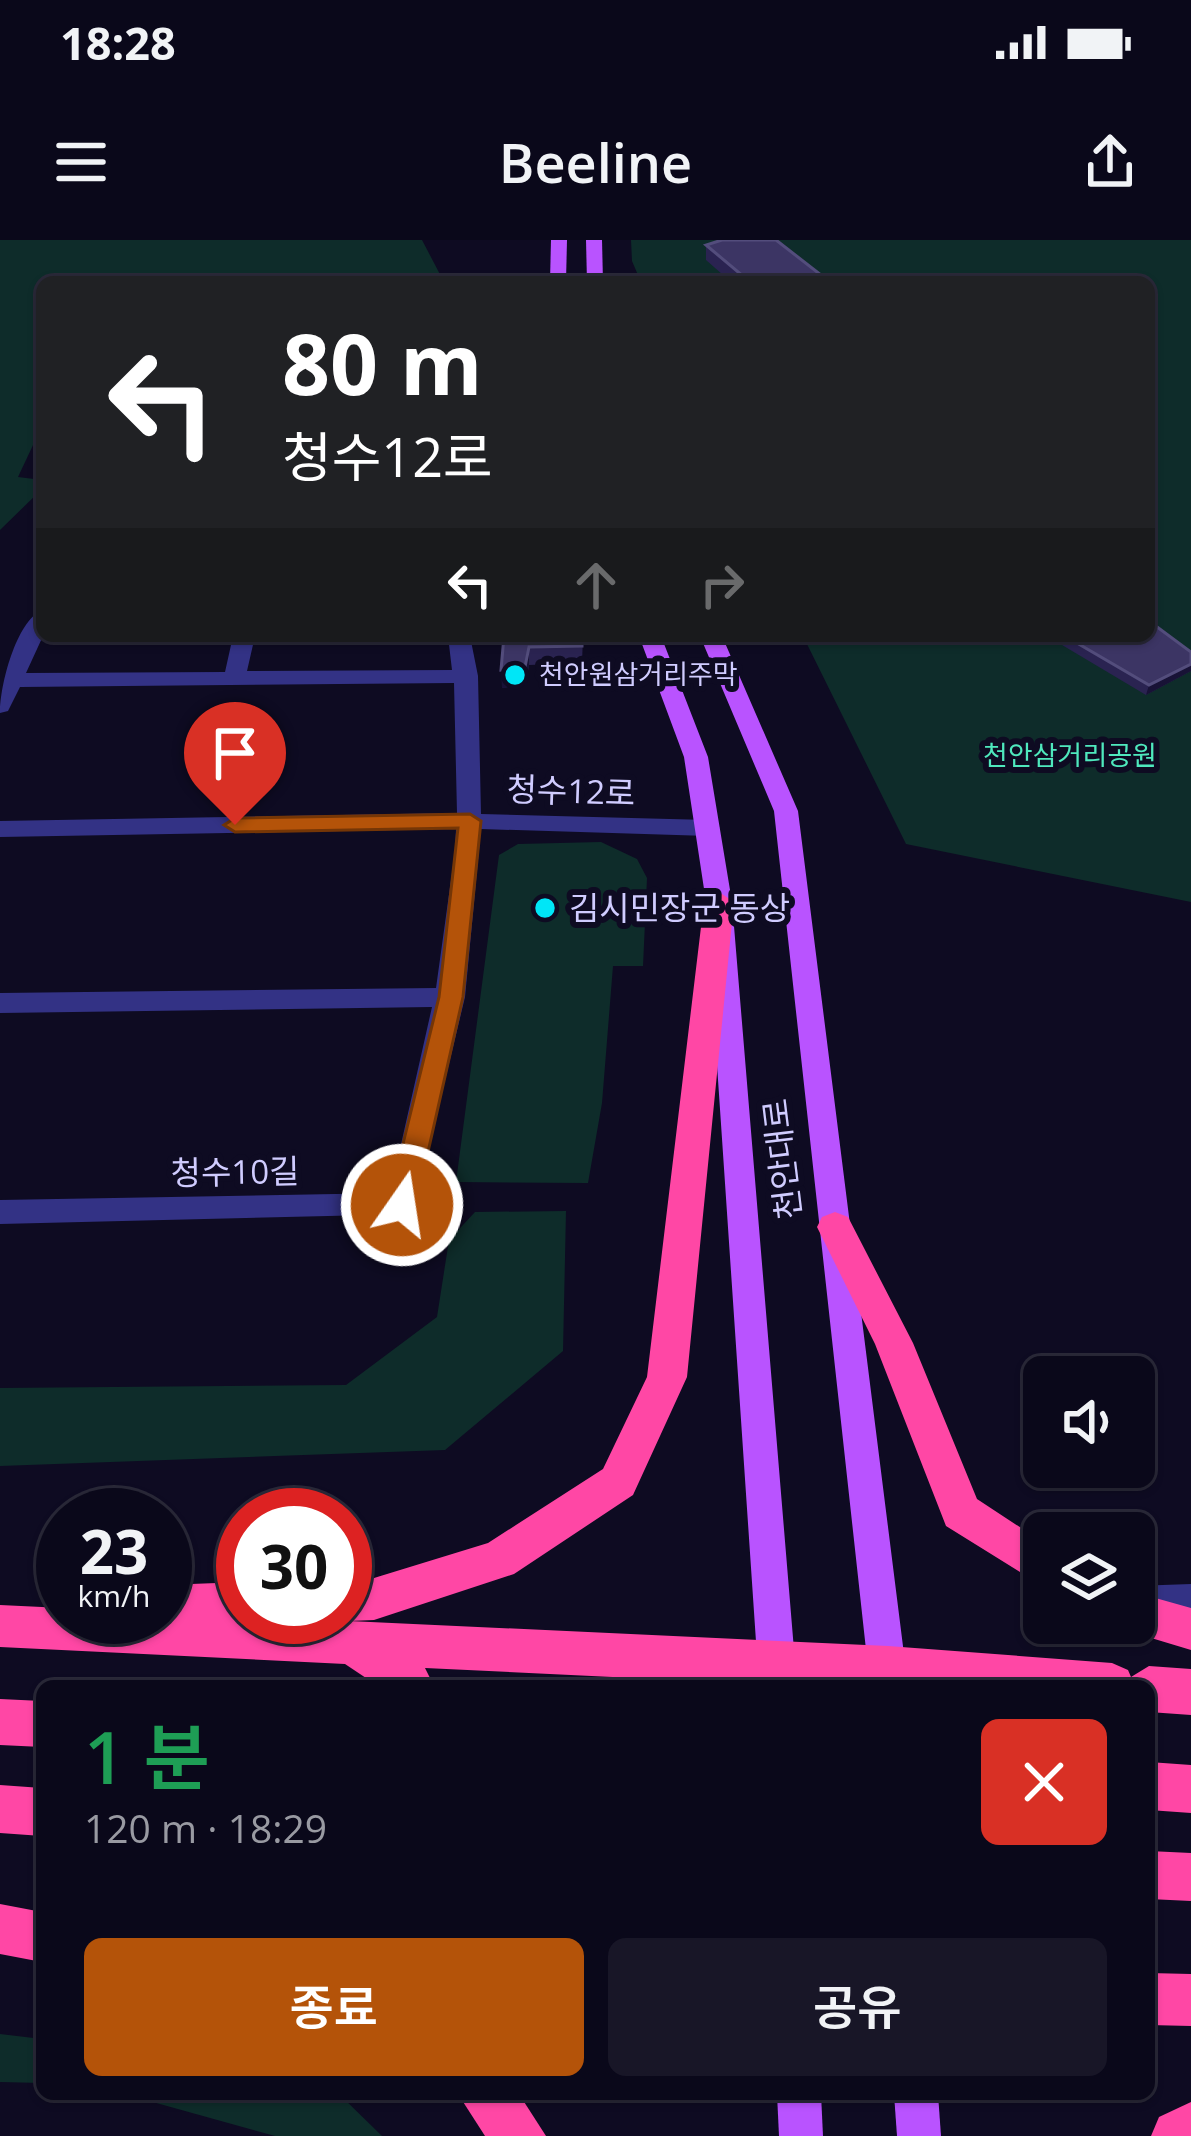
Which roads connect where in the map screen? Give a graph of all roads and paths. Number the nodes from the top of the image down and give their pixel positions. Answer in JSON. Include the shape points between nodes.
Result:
{"nodes":[{"id":1,"x":559,"y":240,"type":"edge"},
{"id":2,"x":594,"y":240,"type":"edge"},
{"id":3,"x":559,"y":276,"type":"edge"},
{"id":4,"x":595,"y":276,"type":"edge"},
{"id":5,"x":36,"y":629,"type":"edge"},
{"id":6,"x":243,"y":642,"type":"edge"},
{"id":7,"x":460,"y":642,"type":"edge"},
{"id":8,"x":652,"y":642,"type":"edge"},
{"id":9,"x":714,"y":642,"type":"edge"},
{"id":10,"x":235,"y":676,"type":"junction"},
{"id":11,"x":466,"y":676,"type":"junction"},
{"id":12,"x":12,"y":680,"type":"junction"},
{"id":13,"x":0,"y":706,"type":"edge"},
{"id":14,"x":470,"y":821,"type":"junction"},
{"id":15,"x":708,"y":828,"type":"junction"},
{"id":16,"x":0,"y":829,"type":"edge"},
{"id":17,"x":719,"y":902,"type":"junction"},
{"id":18,"x":451,"y":997,"type":"junction"},
{"id":19,"x":0,"y":1003,"type":"edge"},
{"id":20,"x":0,"y":1213,"type":"edge"},
{"id":21,"x":835,"y":1227,"type":"junction"},
{"id":22,"x":1023,"y":1553,"type":"edge"},
{"id":23,"x":1191,"y":1600,"type":"edge"},
{"id":24,"x":372,"y":1601,"type":"edge"},
{"id":25,"x":1155,"y":1601,"type":"edge"},
{"id":26,"x":36,"y":1610,"type":"edge"},
{"id":27,"x":0,"y":1611,"type":"edge"},
{"id":28,"x":1155,"y":1619,"type":"edge"},
{"id":29,"x":216,"y":1623,"type":"edge"},
{"id":30,"x":372,"y":1624,"type":"edge"},
{"id":31,"x":0,"y":1626,"type":"edge"},
{"id":32,"x":1191,"y":1629,"type":"edge"},
{"id":33,"x":368,"y":1644,"type":"edge"},
{"id":34,"x":777,"y":1675,"type":"edge"},
{"id":35,"x":889,"y":1677,"type":"edge"},
{"id":36,"x":404,"y":1680,"type":"edge"},
{"id":37,"x":963,"y":1680,"type":"edge"},
{"id":38,"x":1155,"y":1689,"type":"edge"},
{"id":39,"x":1191,"y":1692,"type":"edge"},
{"id":40,"x":0,"y":1722,"type":"edge"},
{"id":41,"x":36,"y":1724,"type":"edge"},
{"id":42,"x":1155,"y":1786,"type":"edge"},
{"id":43,"x":1191,"y":1789,"type":"edge"},
{"id":44,"x":0,"y":1809,"type":"edge"},
{"id":45,"x":36,"y":1812,"type":"edge"},
{"id":46,"x":1155,"y":1875,"type":"edge"},
{"id":47,"x":1191,"y":1877,"type":"edge"},
{"id":48,"x":36,"y":1923,"type":"edge"},
{"id":49,"x":0,"y":1924,"type":"edge"},
{"id":50,"x":36,"y":1934,"type":"edge"},
{"id":51,"x":1155,"y":1999,"type":"edge"},
{"id":52,"x":1191,"y":2000,"type":"edge"},
{"id":53,"x":490,"y":2100,"type":"edge"},
{"id":54,"x":799,"y":2100,"type":"edge"},
{"id":55,"x":917,"y":2100,"type":"edge"},
{"id":56,"x":1191,"y":2129,"type":"edge"},
{"id":57,"x":519,"y":2136,"type":"edge"},
{"id":58,"x":801,"y":2136,"type":"edge"},
{"id":59,"x":920,"y":2136,"type":"edge"},
{"id":60,"x":1178,"y":2136,"type":"edge"}],
"edges":[{"from":1,"to":3,"type":"main road"},
{"from":2,"to":4,"type":"main road"},
{"from":5,"to":12,"type":"street"},
{"from":6,"to":10,"type":"street"},
{"from":7,"to":11,"type":"street"},
{"from":8,"to":15,"type":"main road","name":"천안대로","via":[[696,757]]},
{"from":9,"to":21,"type":"main road","name":"천안대로","via":[[785,811]]},
{"from":10,"to":11,"type":"street"},
{"from":10,"to":12,"type":"street"},
{"from":11,"to":14,"type":"street","name":"청수10길"},
{"from":12,"to":13,"type":"street"},
{"from":14,"to":15,"type":"street","name":"청수12로"},
{"from":14,"to":16,"type":"street","name":"청수12로"},
{"from":14,"to":18,"type":"street","name":"청수10길"},
{"from":15,"to":17,"type":"main road","name":"천안대로"},
{"from":17,"to":24,"type":"highway","via":[[667,1376],[618,1482],[499,1560]]},
{"from":17,"to":34,"type":"main road","name":"천안대로"},
{"from":18,"to":19,"type":"street"},
{"from":18,"to":20,"type":"street","name":"청수10길","via":[[402,1205]]},
{"from":21,"to":22,"type":"highway","via":[[894,1343],[961,1512]]},
{"from":21,"to":35,"type":"main road","name":"천안대로"},
{"from":23,"to":25,"type":"lane"},
{"from":26,"to":27,"type":"highway"},
{"from":28,"to":32,"type":"highway"},
{"from":29,"to":31,"type":"highway"},
{"from":30,"to":34,"type":"highway"},
{"from":33,"to":36,"type":"highway"},
{"from":34,"to":35,"type":"highway"},
{"from":35,"to":37,"type":"highway"},
{"from":38,"to":39,"type":"highway"},
{"from":40,"to":41,"type":"highway"},
{"from":42,"to":43,"type":"highway"},
{"from":44,"to":45,"type":"highway"},
{"from":46,"to":47,"type":"highway"},
{"from":48,"to":49,"type":"highway"},
{"from":49,"to":50,"type":"highway"},
{"from":51,"to":52,"type":"highway"},
{"from":53,"to":57,"type":"highway"},
{"from":54,"to":58,"type":"main road"},
{"from":55,"to":59,"type":"main road"},
{"from":56,"to":60,"type":"highway"}]}
